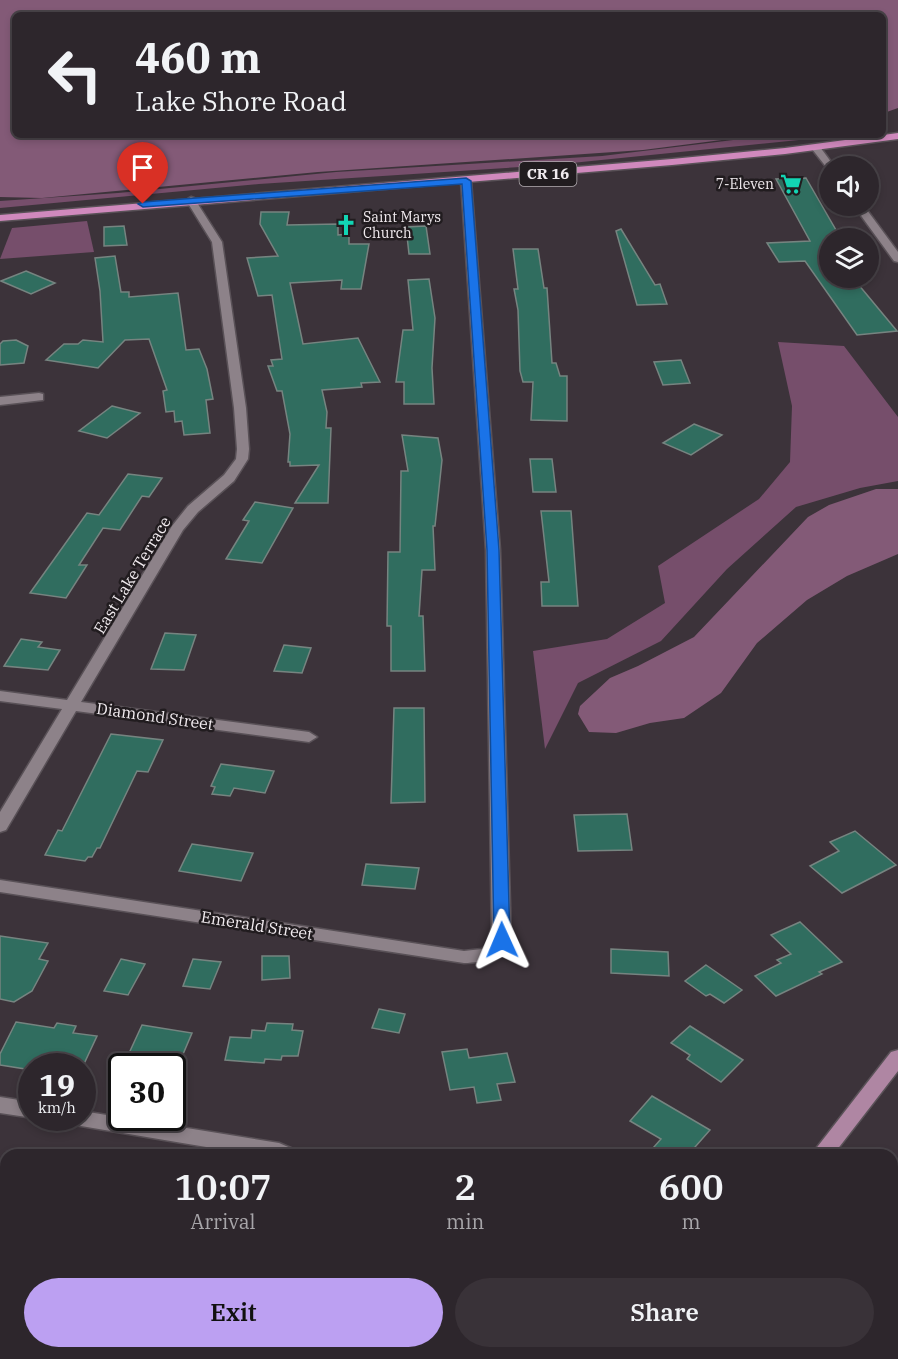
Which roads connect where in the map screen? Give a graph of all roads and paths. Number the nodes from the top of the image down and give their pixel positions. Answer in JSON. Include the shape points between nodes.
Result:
{"nodes":[{"id":1,"x":886,"y":138,"type":"edge"},
{"id":2,"x":817,"y":149,"type":"junction"},
{"id":3,"x":822,"y":156,"type":"edge"},
{"id":4,"x":466,"y":181,"type":"junction"},
{"id":5,"x":190,"y":200,"type":"junction"},
{"id":6,"x":866,"y":216,"type":"edge"},
{"id":7,"x":0,"y":218,"type":"edge"},
{"id":8,"x":898,"y":259,"type":"edge"},
{"id":9,"x":39,"y":398,"type":"dead end"},
{"id":10,"x":0,"y":400,"type":"edge"},
{"id":11,"x":0,"y":696,"type":"edge"},
{"id":12,"x":73,"y":704,"type":"junction"},
{"id":13,"x":309,"y":737,"type":"dead end"},
{"id":14,"x":0,"y":826,"type":"edge"},
{"id":15,"x":0,"y":885,"type":"edge"},
{"id":16,"x":898,"y":1057,"type":"edge"},
{"id":17,"x":0,"y":1105,"type":"edge"},
{"id":18,"x":18,"y":1108,"type":"edge"},
{"id":19,"x":96,"y":1121,"type":"edge"},
{"id":20,"x":267,"y":1149,"type":"edge"},
{"id":21,"x":826,"y":1149,"type":"edge"}],
"edges":[{"from":1,"to":2,"type":"main road","number":"CR 16"},
{"from":2,"to":3,"type":"street"},
{"from":2,"to":4,"type":"main road","number":"CR 16"},
{"from":4,"to":5,"type":"main road","number":"CR 16"},
{"from":4,"to":15,"type":"street","name":"Emerald Street","via":[[493,550],[501,934],[498,948],[486,956],[464,957]]},
{"from":5,"to":7,"type":"main road","number":"CR 16"},
{"from":5,"to":12,"type":"street","name":"East Lake Terrace","via":[[217,242],[240,408],[242,459],[230,478],[193,509],[177,529]]},
{"from":6,"to":8,"type":"street"},
{"from":9,"to":10,"type":"street"},
{"from":11,"to":12,"type":"street","name":"Diamond Street"},
{"from":12,"to":13,"type":"street","name":"Diamond Street"},
{"from":12,"to":14,"type":"street","name":"East Lake Terrace"},
{"from":16,"to":21,"type":"street"},
{"from":17,"to":18,"type":"street"},
{"from":19,"to":20,"type":"street"}]}
